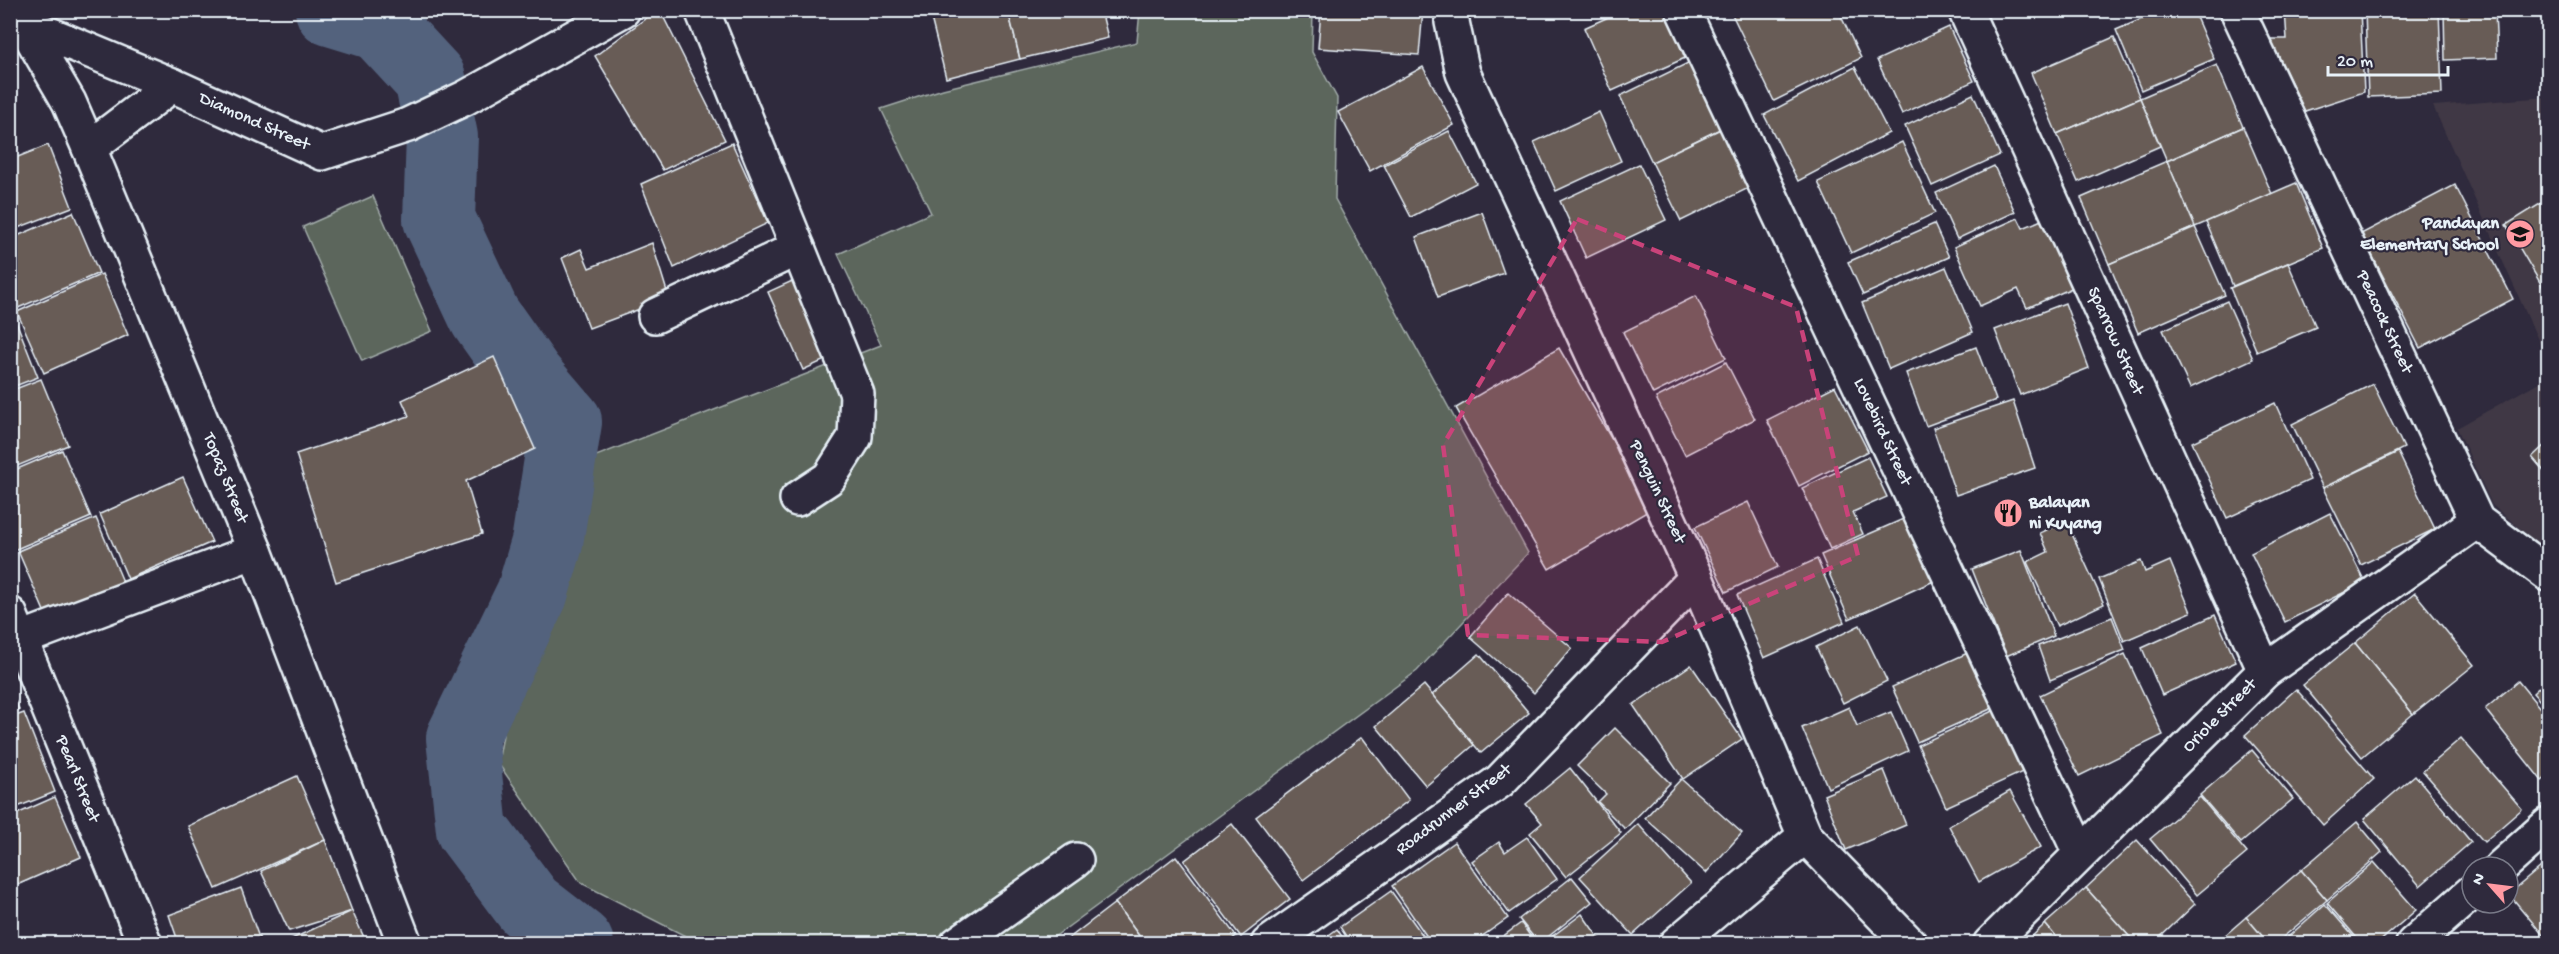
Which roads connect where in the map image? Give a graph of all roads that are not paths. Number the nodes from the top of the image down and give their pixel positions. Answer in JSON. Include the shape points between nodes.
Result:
{"nodes":[{"id":1,"x":623,"y":10,"type":"edge"},
{"id":2,"x":702,"y":10,"type":"edge"},
{"id":3,"x":1452,"y":10,"type":"edge"},
{"id":4,"x":1683,"y":10,"type":"edge"},
{"id":5,"x":1965,"y":10,"type":"edge"},
{"id":6,"x":2237,"y":10,"type":"edge"},
{"id":7,"x":17,"y":20,"type":"edge"},
{"id":8,"x":172,"y":85,"type":"junction"},
{"id":9,"x":89,"y":148,"type":"junction"},
{"id":10,"x":798,"y":248,"type":"junction"},
{"id":11,"x":655,"y":316,"type":"dead end"},
{"id":12,"x":797,"y":499,"type":"dead end"},
{"id":13,"x":2477,"y":521,"type":"junction"},
{"id":14,"x":255,"y":551,"type":"junction"},
{"id":15,"x":2548,"y":574,"type":"edge"},
{"id":16,"x":1696,"y":578,"type":"junction"},
{"id":17,"x":14,"y":632,"type":"edge"},
{"id":18,"x":2265,"y":671,"type":"junction"},
{"id":19,"x":2548,"y":825,"type":"edge"},
{"id":20,"x":1805,"y":836,"type":"junction"},
{"id":21,"x":2080,"y":853,"type":"junction"},
{"id":22,"x":2514,"y":855,"type":"edge"},
{"id":23,"x":1076,"y":860,"type":"dead end"},
{"id":24,"x":2460,"y":903,"type":"edge"},
{"id":25,"x":145,"y":944,"type":"edge"},
{"id":26,"x":405,"y":944,"type":"edge"},
{"id":27,"x":957,"y":944,"type":"edge"},
{"id":28,"x":1268,"y":944,"type":"edge"},
{"id":29,"x":1676,"y":944,"type":"edge"},
{"id":30,"x":1910,"y":944,"type":"edge"},
{"id":31,"x":1990,"y":944,"type":"edge"},
{"id":32,"x":2413,"y":944,"type":"edge"}],
"edges":[{"from":1,"to":8,"type":"street","name":"Diamond Street","via":[[465,98],[408,124],[322,153]]},
{"from":2,"to":10,"type":"street"},
{"from":3,"to":16,"type":"street","name":"Penguin Street","via":[[1463,73]]},
{"from":4,"to":21,"type":"street","name":"Lovebird Street"},
{"from":5,"to":18,"type":"street","name":"Sparrow Street"},
{"from":6,"to":13,"type":"street","name":"Peacock Street"},
{"from":7,"to":8,"type":"street","name":"Diamond Street"},
{"from":7,"to":9,"type":"street","name":"Topaz Street","via":[[69,102]]},
{"from":8,"to":9,"type":"street"},
{"from":9,"to":14,"type":"street","name":"Topaz Street"},
{"from":10,"to":11,"type":"street"},
{"from":10,"to":12,"type":"street","via":[[857,394],[855,437],[829,478]]},
{"from":13,"to":15,"type":"street","name":"Peacock Street"},
{"from":13,"to":18,"type":"street","name":"Oriole Street"},
{"from":14,"to":17,"type":"street"},
{"from":14,"to":26,"type":"street","name":"Topaz Street"},
{"from":16,"to":20,"type":"street","name":"Penguin Street"},
{"from":16,"to":28,"type":"street","name":"Roadrunner Street","via":[[1500,781]]},
{"from":17,"to":25,"type":"street","name":"Pearl Street"},
{"from":18,"to":21,"type":"street","name":"Oriole Street"},
{"from":19,"to":22,"type":"street"},
{"from":20,"to":29,"type":"street"},
{"from":20,"to":30,"type":"street","name":"Penguin Street"},
{"from":21,"to":31,"type":"street","name":"Oriole Street"},
{"from":23,"to":27,"type":"street"},
{"from":24,"to":32,"type":"street"}]}
